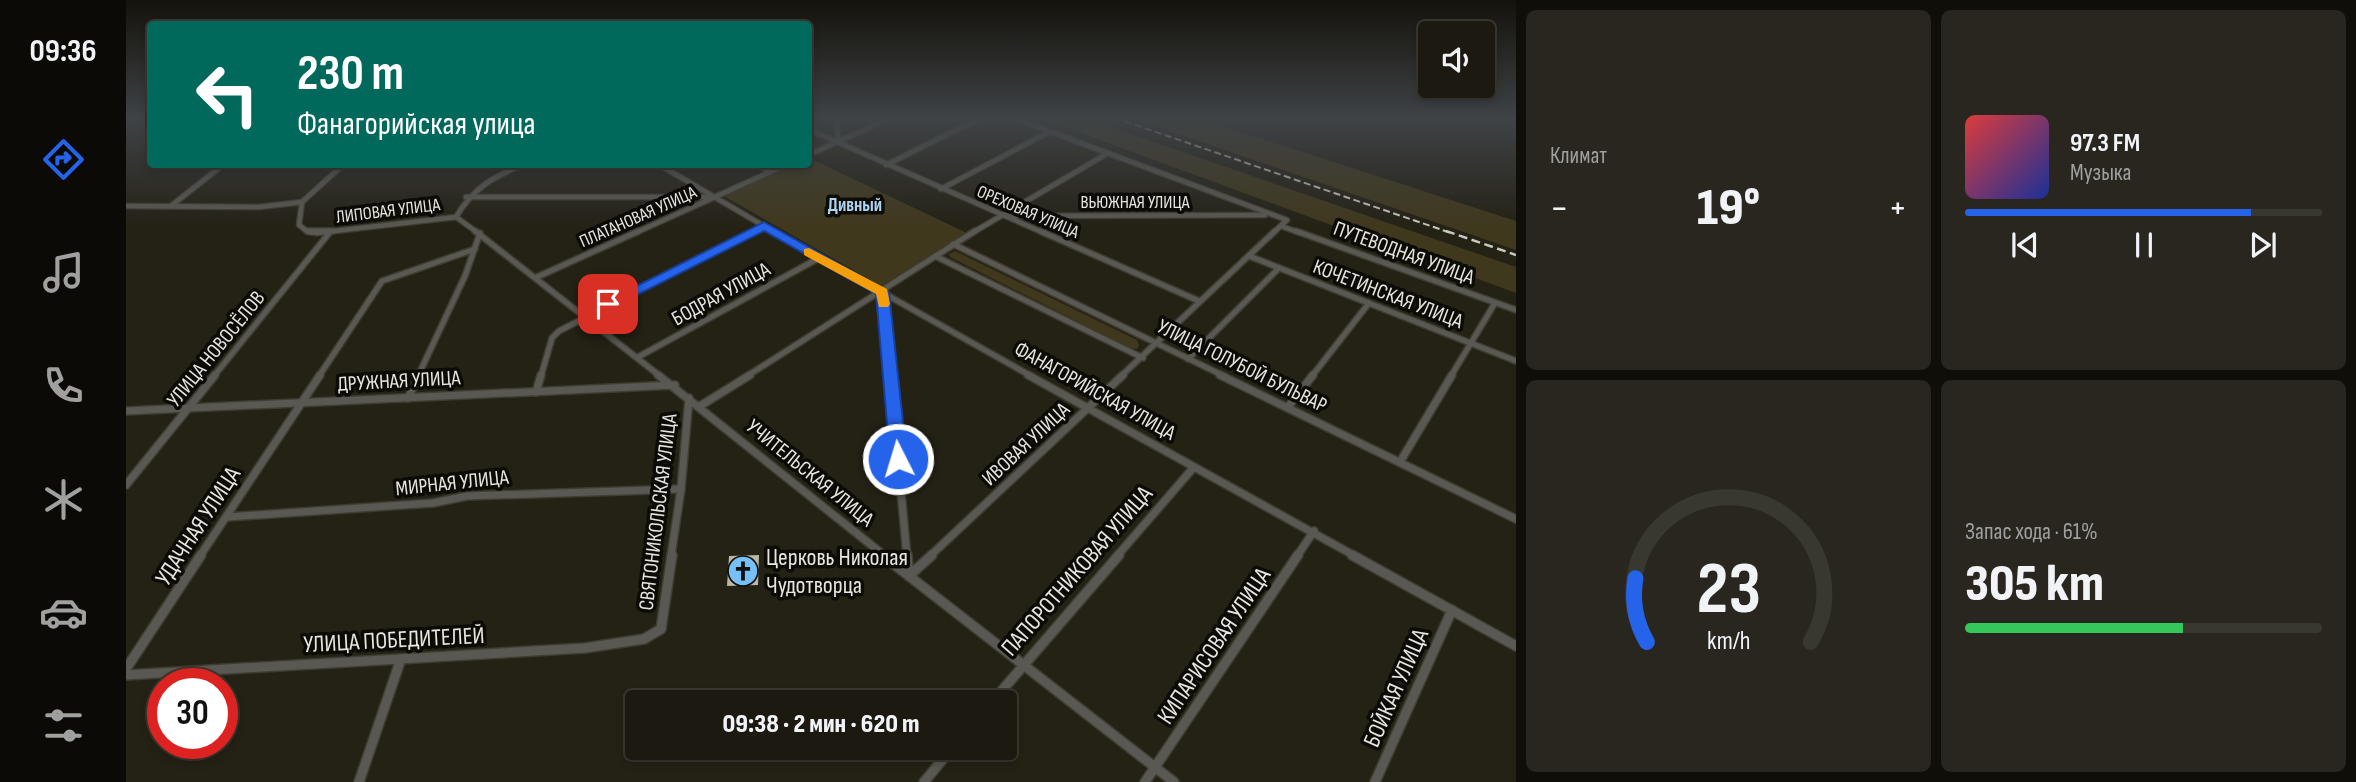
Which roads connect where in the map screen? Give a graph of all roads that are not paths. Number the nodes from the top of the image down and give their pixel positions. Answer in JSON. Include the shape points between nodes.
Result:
{"nodes":[{"id":1,"x":864,"y":154,"type":"edge"},
{"id":2,"x":907,"y":154,"type":"edge"},
{"id":3,"x":1007,"y":154,"type":"edge"},
{"id":4,"x":1105,"y":154,"type":"edge"},
{"id":5,"x":1112,"y":154,"type":"edge"},
{"id":6,"x":886,"y":165,"type":"junction"},
{"id":7,"x":219,"y":168,"type":"edge"},
{"id":8,"x":340,"y":168,"type":"edge"},
{"id":9,"x":515,"y":168,"type":"edge"},
{"id":10,"x":665,"y":168,"type":"edge"},
{"id":11,"x":764,"y":168,"type":"edge"},
{"id":12,"x":780,"y":168,"type":"edge"},
{"id":13,"x":771,"y":172,"type":"junction"},
{"id":14,"x":942,"y":189,"type":"junction"},
{"id":15,"x":466,"y":197,"type":"junction"},
{"id":16,"x":715,"y":197,"type":"junction"},
{"id":17,"x":302,"y":202,"type":"junction"},
{"id":18,"x":126,"y":206,"type":"edge"},
{"id":19,"x":171,"y":206,"type":"junction"},
{"id":20,"x":1270,"y":215,"type":"junction"},
{"id":21,"x":1001,"y":216,"type":"junction"},
{"id":22,"x":456,"y":217,"type":"junction"},
{"id":23,"x":1284,"y":223,"type":"junction"},
{"id":24,"x":764,"y":226,"type":"junction"},
{"id":25,"x":330,"y":232,"type":"junction"},
{"id":26,"x":480,"y":233,"type":"junction"},
{"id":27,"x":953,"y":244,"type":"junction"},
{"id":28,"x":474,"y":249,"type":"junction"},
{"id":29,"x":936,"y":256,"type":"junction"},
{"id":30,"x":1249,"y":256,"type":"junction"},
{"id":31,"x":818,"y":258,"type":"junction"},
{"id":32,"x":1279,"y":268,"type":"junction"},
{"id":33,"x":537,"y":277,"type":"junction"},
{"id":34,"x":882,"y":292,"type":"junction"},
{"id":35,"x":1199,"y":300,"type":"junction"},
{"id":36,"x":1369,"y":303,"type":"junction"},
{"id":37,"x":1496,"y":303,"type":"junction"},
{"id":38,"x":1516,"y":310,"type":"edge"},
{"id":39,"x":586,"y":316,"type":"junction"},
{"id":40,"x":1156,"y":344,"type":"junction"},
{"id":41,"x":1471,"y":344,"type":"junction"},
{"id":42,"x":638,"y":357,"type":"junction"},
{"id":43,"x":1143,"y":358,"type":"junction"},
{"id":44,"x":1188,"y":359,"type":"junction"},
{"id":45,"x":1516,"y":361,"type":"edge"},
{"id":46,"x":675,"y":386,"type":"junction"},
{"id":47,"x":536,"y":391,"type":"junction"},
{"id":48,"x":408,"y":398,"type":"junction"},
{"id":49,"x":689,"y":398,"type":"junction"},
{"id":50,"x":302,"y":404,"type":"junction"},
{"id":51,"x":700,"y":406,"type":"junction"},
{"id":52,"x":1288,"y":407,"type":"junction"},
{"id":53,"x":1090,"y":408,"type":"junction"},
{"id":54,"x":189,"y":409,"type":"junction"},
{"id":55,"x":126,"y":411,"type":"edge"},
{"id":56,"x":1400,"y":462,"type":"junction"},
{"id":57,"x":1194,"y":467,"type":"junction"},
{"id":58,"x":126,"y":485,"type":"edge"},
{"id":59,"x":681,"y":489,"type":"junction"},
{"id":60,"x":227,"y":517,"type":"junction"},
{"id":61,"x":1516,"y":519,"type":"edge"},
{"id":62,"x":1314,"y":531,"type":"junction"},
{"id":63,"x":909,"y":576,"type":"junction"},
{"id":64,"x":1452,"y":610,"type":"junction"},
{"id":65,"x":661,"y":629,"type":"joint"},
{"id":66,"x":1516,"y":646,"type":"edge"},
{"id":67,"x":401,"y":659,"type":"junction"},
{"id":68,"x":1025,"y":664,"type":"junction"},
{"id":69,"x":126,"y":669,"type":"edge"},
{"id":70,"x":126,"y":675,"type":"edge"},
{"id":71,"x":1002,"y":690,"type":"edge"},
{"id":72,"x":942,"y":760,"type":"edge"},
{"id":73,"x":1155,"y":767,"type":"junction"},
{"id":74,"x":359,"y":782,"type":"edge"},
{"id":75,"x":923,"y":782,"type":"edge"},
{"id":76,"x":1145,"y":782,"type":"edge"},
{"id":77,"x":1174,"y":782,"type":"edge"},
{"id":78,"x":1375,"y":782,"type":"edge"}],
"edges":[{"from":1,"to":6,"type":"street","name":"ОРЕХОВАЯ УЛИЦА"},
{"from":2,"to":6,"type":"street"},
{"from":3,"to":14,"type":"street"},
{"from":4,"to":21,"type":"street","name":"СВЯТОНИКОЛЬСКАЯ УЛИЦА"},
{"from":5,"to":20,"type":"street","name":"ПУТЕВОДНАЯ УЛИЦА"},
{"from":6,"to":14,"type":"street","name":"ОРЕХОВАЯ УЛИЦА"},
{"from":7,"to":19,"type":"street"},
{"from":8,"to":17,"type":"street"},
{"from":9,"to":15,"type":"street","name":"ЛИПОВАЯ УЛИЦА","via":[[486,179]]},
{"from":10,"to":16,"type":"street","name":"ФАНАГОРИЙСКАЯ УЛИЦА"},
{"from":11,"to":13,"type":"street"},
{"from":12,"to":13,"type":"street","name":"ПЛАТАНОВАЯ УЛИЦА"},
{"from":13,"to":16,"type":"street","name":"ПЛАТАНОВАЯ УЛИЦА"},
{"from":14,"to":21,"type":"street","name":"ОРЕХОВАЯ УЛИЦА"},
{"from":15,"to":16,"type":"street"},
{"from":15,"to":22,"type":"street","name":"ЛИПОВАЯ УЛИЦА"},
{"from":16,"to":24,"type":"street","name":"ФАНАГОРИЙСКАЯ УЛИЦА"},
{"from":16,"to":33,"type":"street","name":"ПЛАТАНОВАЯ УЛИЦА"},
{"from":17,"to":19,"type":"street","via":[[259,207]]},
{"from":17,"to":25,"type":"street","name":"ЛИПОВАЯ УЛИЦА","via":[[299,225],[308,232]]},
{"from":18,"to":19,"type":"street"},
{"from":20,"to":21,"type":"street","name":"ВЬЮЖНАЯ УЛИЦА"},
{"from":20,"to":23,"type":"street","name":"ПУТЕВОДНАЯ УЛИЦА"},
{"from":21,"to":27,"type":"street","name":"СВЯТОНИКОЛЬСКАЯ УЛИЦА"},
{"from":21,"to":35,"type":"street","name":"ОРЕХОВАЯ УЛИЦА"},
{"from":22,"to":25,"type":"street","name":"ЛИПОВАЯ УЛИЦА"},
{"from":22,"to":26,"type":"street","name":"УЧИТЕЛЬСКАЯ УЛИЦА"},
{"from":23,"to":30,"type":"street","name":"ИВОВАЯ УЛИЦА"},
{"from":23,"to":37,"type":"street","name":"ПУТЕВОДНАЯ УЛИЦА"},
{"from":24,"to":31,"type":"street","name":"ФАНАГОРИЙСКАЯ УЛИЦА"},
{"from":24,"to":39,"type":"street"},
{"from":25,"to":54,"type":"street","name":"УЛИЦА НОВОСЁЛОВ"},
{"from":26,"to":28,"type":"street"},
{"from":26,"to":33,"type":"street","name":"УЧИТЕЛЬСКАЯ УЛИЦА"},
{"from":27,"to":29,"type":"street","name":"СВЯТОНИКОЛЬСКАЯ УЛИЦА"},
{"from":27,"to":40,"type":"street","name":"УЛИЦА ГОЛУБОЙ БУЛЬВАР"},
{"from":28,"to":48,"type":"street","via":[[466,276]]},
{"from":28,"to":50,"type":"street","name":"УДАЧНАЯ УЛИЦА","via":[[382,281]]},
{"from":29,"to":34,"type":"street","name":"СВЯТОНИКОЛЬСКАЯ УЛИЦА"},
{"from":29,"to":43,"type":"street","name":"УЛИЦА ГОЛУБОЙ БУЛЬВАР"},
{"from":30,"to":32,"type":"street","name":"КОЧЕТИНСКАЯ УЛИЦА"},
{"from":30,"to":35,"type":"street","name":"ИВОВАЯ УЛИЦА"},
{"from":31,"to":34,"type":"street","name":"ФАНАГОРИЙСКАЯ УЛИЦА"},
{"from":31,"to":42,"type":"street","name":"БОДРАЯ УЛИЦА"},
{"from":32,"to":36,"type":"street","name":"КОЧЕТИНСКАЯ УЛИЦА"},
{"from":32,"to":44,"type":"street"},
{"from":33,"to":39,"type":"street","name":"УЧИТЕЛЬСКАЯ УЛИЦА"},
{"from":34,"to":51,"type":"street","name":"СВЯТОНИКОЛЬСКАЯ УЛИЦА"},
{"from":34,"to":53,"type":"street","name":"ФАНАГОРИЙСКАЯ УЛИЦА"},
{"from":34,"to":63,"type":"street"},
{"from":35,"to":40,"type":"street","name":"ИВОВАЯ УЛИЦА"},
{"from":36,"to":41,"type":"street","name":"КОЧЕТИНСКАЯ УЛИЦА"},
{"from":36,"to":52,"type":"street"},
{"from":37,"to":38,"type":"street","name":"ПУТЕВОДНАЯ УЛИЦА"},
{"from":37,"to":41,"type":"street"},
{"from":39,"to":42,"type":"street","name":"УЧИТЕЛЬСКАЯ УЛИЦА"},
{"from":39,"to":47,"type":"street","via":[[552,338]]},
{"from":40,"to":43,"type":"street","name":"ИВОВАЯ УЛИЦА"},
{"from":40,"to":44,"type":"street","name":"УЛИЦА ГОЛУБОЙ БУЛЬВАР"},
{"from":41,"to":45,"type":"street","name":"КОЧЕТИНСКАЯ УЛИЦА"},
{"from":41,"to":56,"type":"street"},
{"from":42,"to":46,"type":"street","name":"УЧИТЕЛЬСКАЯ УЛИЦА"},
{"from":43,"to":53,"type":"street","name":"ИВОВАЯ УЛИЦА"},
{"from":44,"to":52,"type":"street","name":"УЛИЦА ГОЛУБОЙ БУЛЬВАР"},
{"from":46,"to":47,"type":"street","name":"ДРУЖНАЯ УЛИЦА"},
{"from":46,"to":49,"type":"street","name":"УЧИТЕЛЬСКАЯ УЛИЦА"},
{"from":47,"to":48,"type":"street","name":"ДРУЖНАЯ УЛИЦА"},
{"from":48,"to":50,"type":"street","name":"ДРУЖНАЯ УЛИЦА"},
{"from":49,"to":51,"type":"street","name":"УЧИТЕЛЬСКАЯ УЛИЦА"},
{"from":49,"to":59,"type":"street","name":"СВЯТОНИКОЛЬСКАЯ УЛИЦА"},
{"from":50,"to":54,"type":"street","name":"ДРУЖНАЯ УЛИЦА"},
{"from":50,"to":60,"type":"street","name":"УДАЧНАЯ УЛИЦА"},
{"from":51,"to":63,"type":"street","name":"УЧИТЕЛЬСКАЯ УЛИЦА"},
{"from":52,"to":56,"type":"street","name":"УЛИЦА ГОЛУБОЙ БУЛЬВАР"},
{"from":53,"to":57,"type":"street","name":"ФАНАГОРИЙСКАЯ УЛИЦА"},
{"from":53,"to":63,"type":"street","name":"ИВОВАЯ УЛИЦА"},
{"from":54,"to":55,"type":"street","name":"ДРУЖНАЯ УЛИЦА"},
{"from":54,"to":58,"type":"street","name":"УЛИЦА НОВОСЁЛОВ"},
{"from":56,"to":61,"type":"street","name":"УЛИЦА ГОЛУБОЙ БУЛЬВАР"},
{"from":57,"to":62,"type":"street","name":"ФАНАГОРИЙСКАЯ УЛИЦА"},
{"from":57,"to":68,"type":"street","name":"ПАПОРОТНИКОВАЯ УЛИЦА"},
{"from":59,"to":60,"type":"street","name":"МИРНАЯ УЛИЦА","via":[[467,496],[433,503]]},
{"from":59,"to":65,"type":"street","name":"СВЯТОНИКОЛЬСКАЯ УЛИЦА"},
{"from":60,"to":69,"type":"street","name":"УДАЧНАЯ УЛИЦА"},
{"from":62,"to":64,"type":"street","name":"ФАНАГОРИЙСКАЯ УЛИЦА"},
{"from":62,"to":73,"type":"street","name":"КИПАРИСОВАЯ УЛИЦА"},
{"from":63,"to":68,"type":"street","name":"УЧИТЕЛЬСКАЯ УЛИЦА"},
{"from":64,"to":66,"type":"street","name":"ФАНАГОРИЙСКАЯ УЛИЦА"},
{"from":64,"to":78,"type":"street","name":"БОЙКАЯ УЛИЦА"},
{"from":65,"to":67,"type":"street","name":"УЛИЦА ПОБЕДИТЕЛЕЙ","via":[[644,639],[600,646]]},
{"from":67,"to":70,"type":"street","name":"УЛИЦА ПОБЕДИТЕЛЕЙ"},
{"from":67,"to":74,"type":"street"},
{"from":68,"to":71,"type":"street","name":"ПАПОРОТНИКОВАЯ УЛИЦА"},
{"from":68,"to":73,"type":"street","name":"УЧИТЕЛЬСКАЯ УЛИЦА"},
{"from":72,"to":75,"type":"street"},
{"from":73,"to":76,"type":"street","name":"КИПАРИСОВАЯ УЛИЦА"},
{"from":73,"to":77,"type":"street","name":"УЧИТЕЛЬСКАЯ УЛИЦА"}]}
